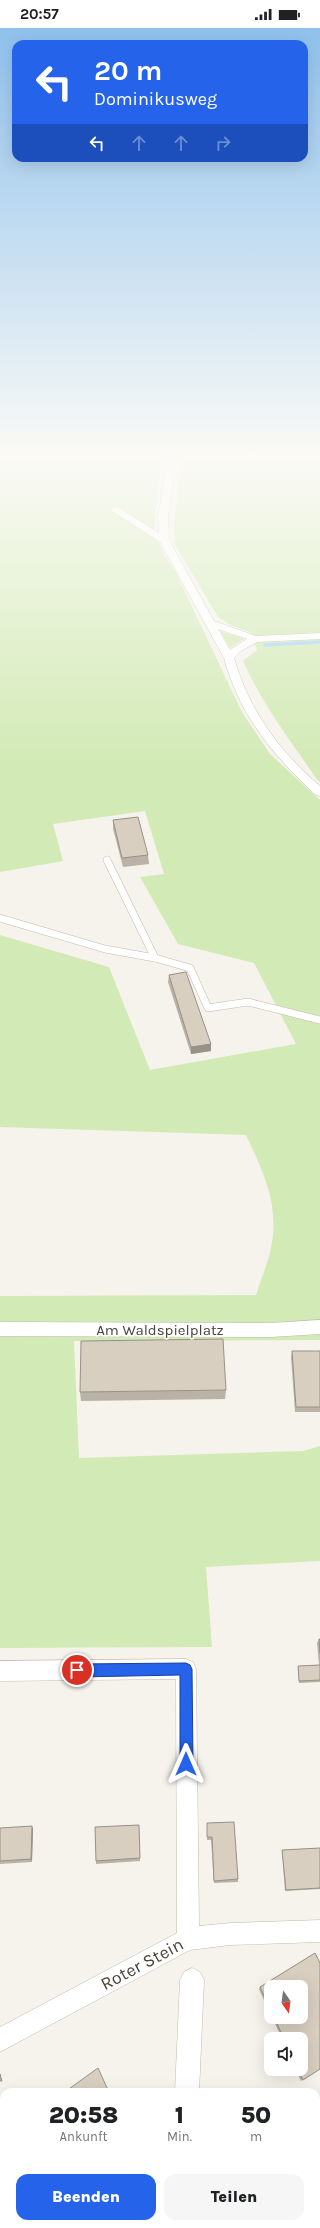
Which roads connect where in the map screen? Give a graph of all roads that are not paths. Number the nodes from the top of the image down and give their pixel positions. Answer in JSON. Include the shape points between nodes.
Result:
{"nodes":[{"id":1,"x":176,"y":562,"type":"edge"},
{"id":2,"x":210,"y":623,"type":"junction"},
{"id":3,"x":320,"y":636,"type":"edge"},
{"id":4,"x":255,"y":639,"type":"junction"},
{"id":5,"x":228,"y":658,"type":"junction"},
{"id":6,"x":320,"y":792,"type":"edge"},
{"id":7,"x":107,"y":860,"type":"dead end"},
{"id":8,"x":0,"y":918,"type":"edge"},
{"id":9,"x":155,"y":958,"type":"junction"},
{"id":10,"x":320,"y":1020,"type":"edge"},
{"id":11,"x":320,"y":1327,"type":"edge"},
{"id":12,"x":0,"y":1329,"type":"edge"},
{"id":13,"x":0,"y":1671,"type":"edge"},
{"id":14,"x":320,"y":1930,"type":"edge"},
{"id":15,"x":188,"y":1939,"type":"junction"},
{"id":16,"x":192,"y":1980,"type":"dead end"},
{"id":17,"x":0,"y":2040,"type":"edge"},
{"id":18,"x":187,"y":2088,"type":"edge"}],
"edges":[{"from":1,"to":2,"type":"street"},
{"from":2,"to":4,"type":"street"},
{"from":2,"to":5,"type":"street"},
{"from":3,"to":4,"type":"street"},
{"from":4,"to":5,"type":"street","via":[[237,649]]},
{"from":5,"to":6,"type":"street","via":[[244,701],[277,752]]},
{"from":7,"to":9,"type":"lane"},
{"from":8,"to":9,"type":"lane","via":[[105,949]]},
{"from":9,"to":10,"type":"lane","via":[[190,968],[208,1008],[248,1002]]},
{"from":11,"to":12,"type":"street","name":"Am Waldspielplatz","via":[[271,1330]]},
{"from":13,"to":15,"type":"street","via":[[186,1669]]},
{"from":14,"to":15,"type":"street","name":"Roter Stein","via":[[230,1934]]},
{"from":15,"to":17,"type":"street","name":"Roter Stein"},
{"from":16,"to":18,"type":"street"}]}
